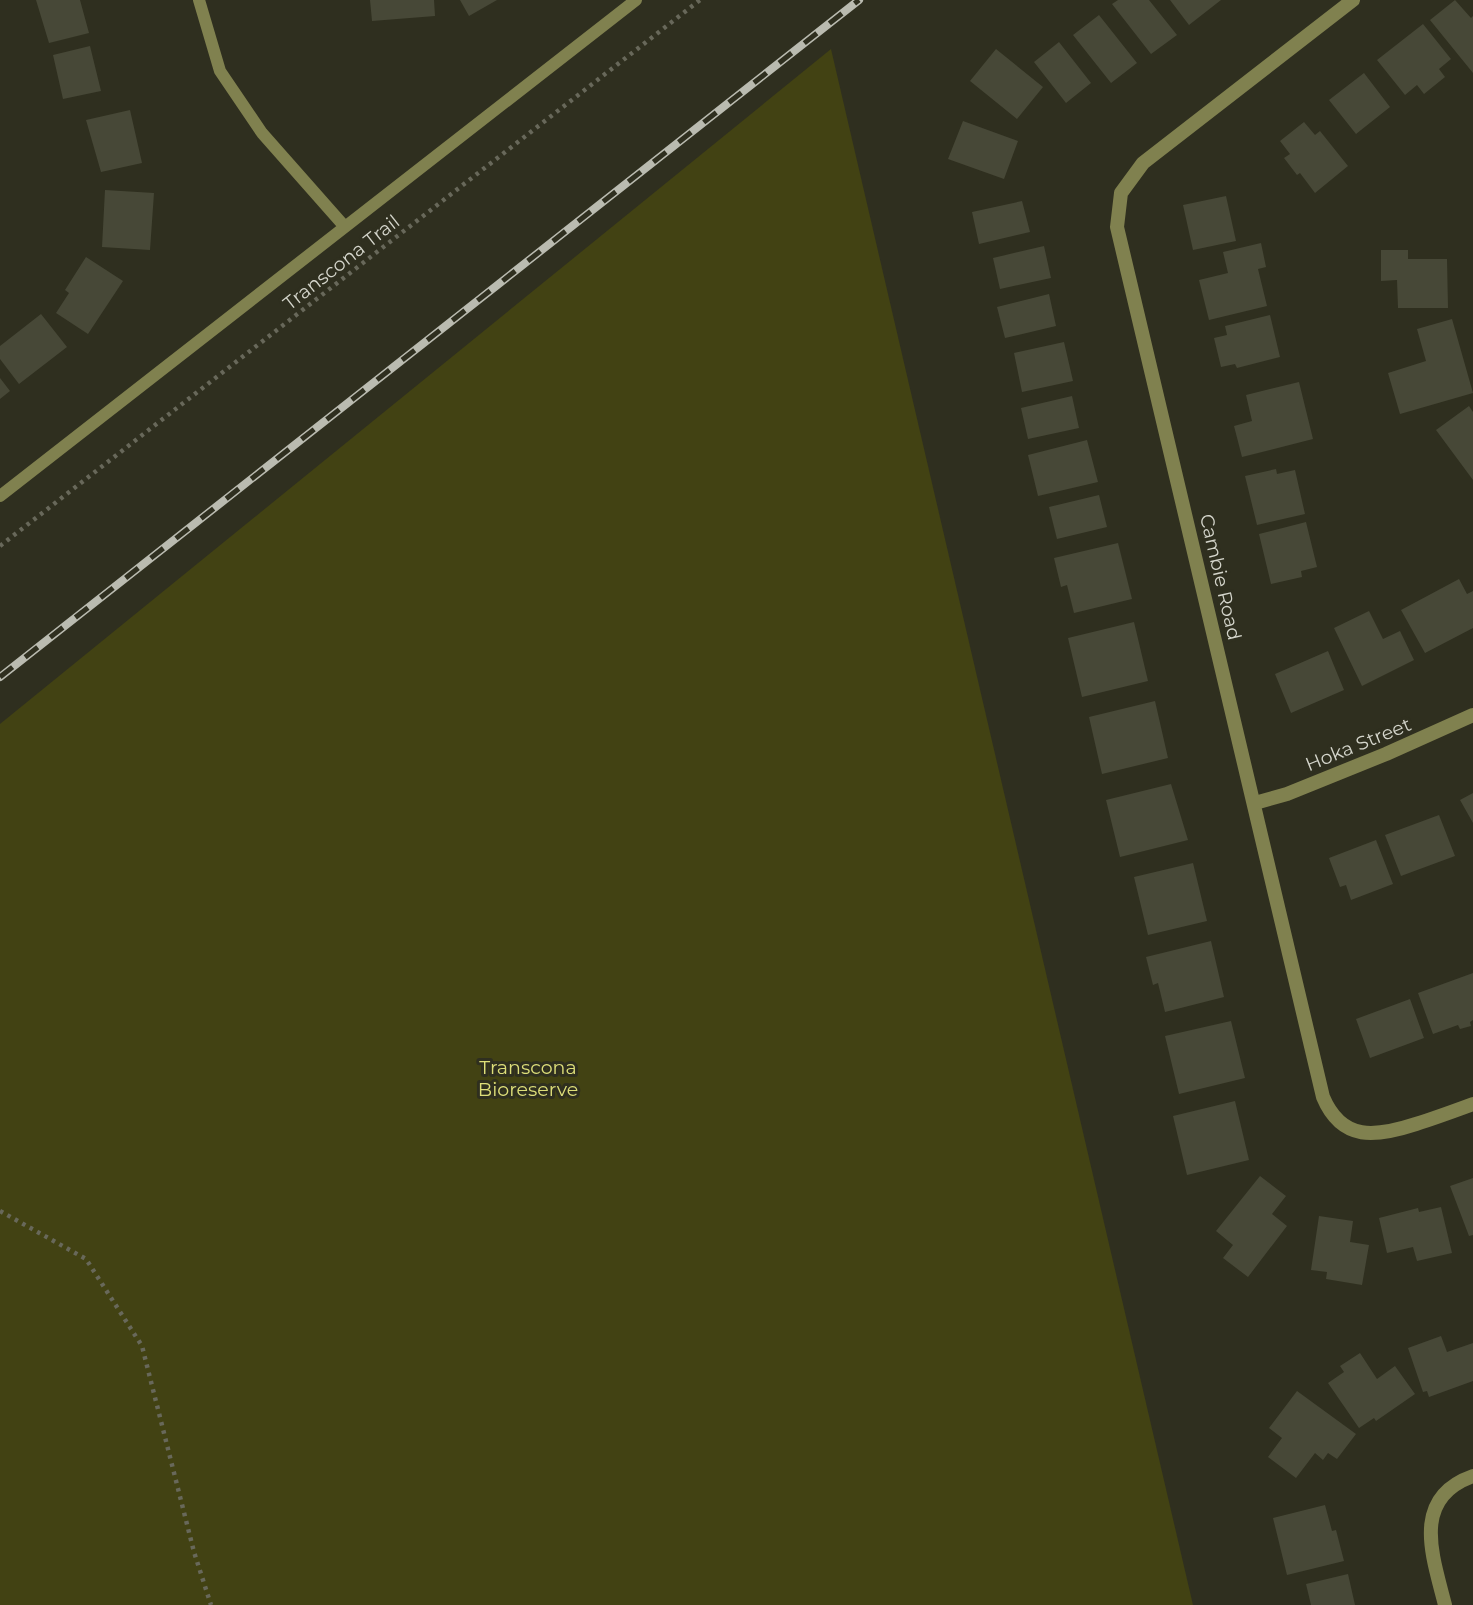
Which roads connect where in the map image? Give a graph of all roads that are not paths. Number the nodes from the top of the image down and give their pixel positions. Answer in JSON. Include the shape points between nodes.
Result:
{"nodes":[{"id":1,"x":199,"y":0,"type":"edge"},
{"id":2,"x":636,"y":0,"type":"edge"},
{"id":3,"x":1353,"y":0,"type":"edge"},
{"id":4,"x":345,"y":227,"type":"junction"},
{"id":5,"x":0,"y":496,"type":"edge"},
{"id":6,"x":1473,"y":716,"type":"edge"},
{"id":7,"x":1255,"y":803,"type":"junction"},
{"id":8,"x":1473,"y":1104,"type":"edge"},
{"id":9,"x":1473,"y":1476,"type":"edge"},
{"id":10,"x":1445,"y":1605,"type":"edge"}],
"edges":[{"from":1,"to":4,"type":"lane","via":[[220,71],[262,133]]},
{"from":2,"to":4,"type":"lane"},
{"from":3,"to":7,"type":"street","name":"Cambie Road","via":[[1143,163],[1121,193],[1118,216]]},
{"from":4,"to":5,"type":"lane"},
{"from":6,"to":7,"type":"street","name":"Hoka Street","via":[[1300,789]]},
{"from":7,"to":8,"type":"street","name":"Cambie Road","via":[[1329,1111],[1352,1130],[1369,1134],[1388,1133]]},
{"from":9,"to":10,"type":"street","via":[[1442,1495],[1430,1522],[1430,1545]]}]}
